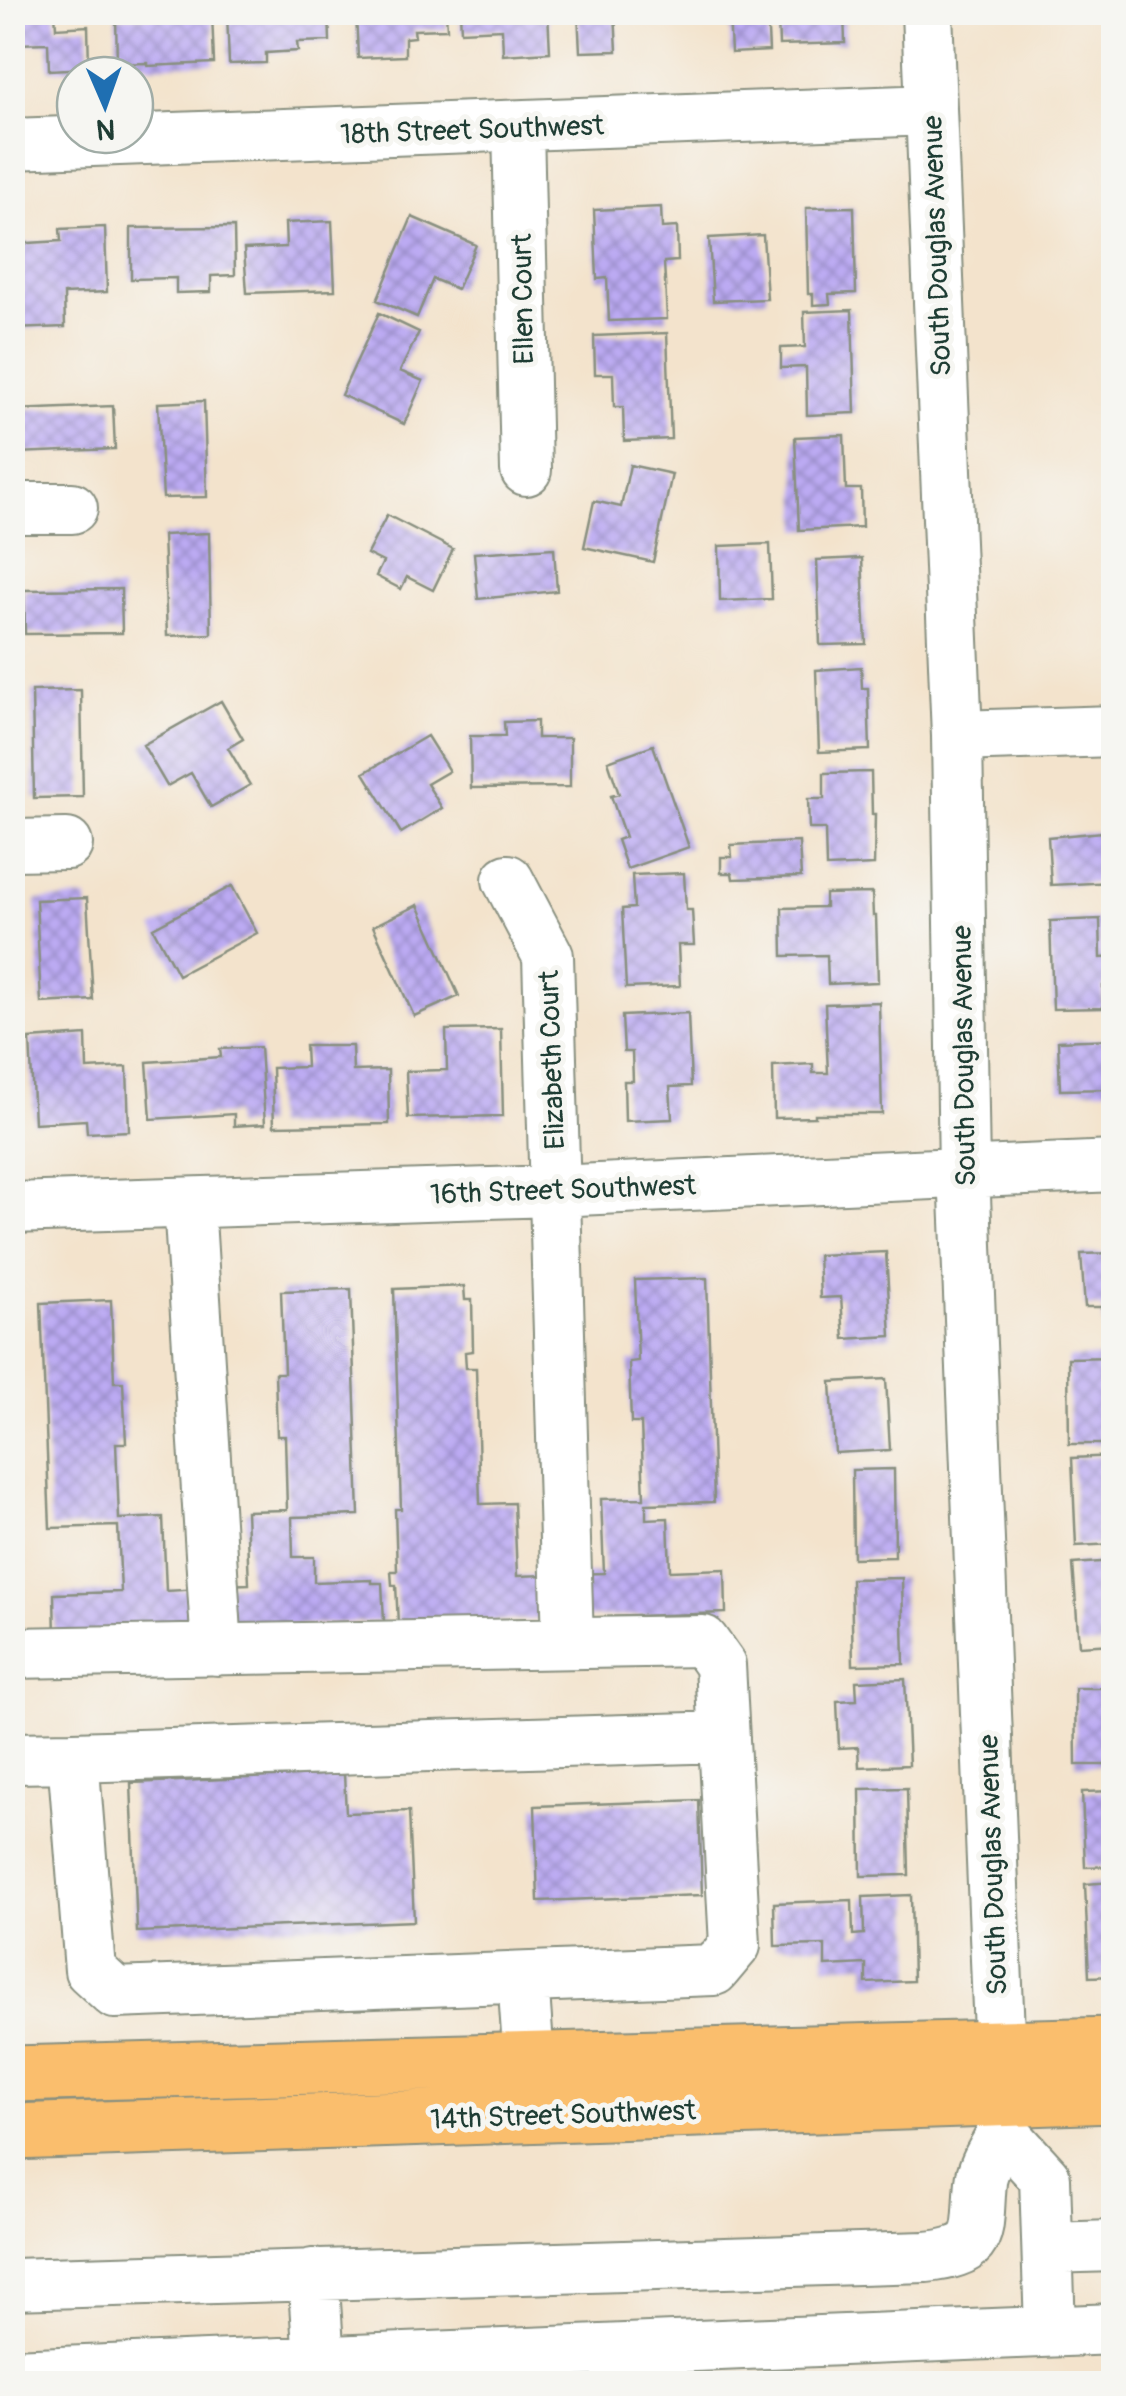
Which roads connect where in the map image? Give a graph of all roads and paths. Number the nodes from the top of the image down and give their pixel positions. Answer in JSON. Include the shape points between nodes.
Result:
{"nodes":[{"id":1,"x":927,"y":12,"type":"edge"},
{"id":2,"x":931,"y":110,"type":"junction"},
{"id":3,"x":518,"y":128,"type":"junction"},
{"id":4,"x":12,"y":144,"type":"edge"},
{"id":5,"x":526,"y":470,"type":"dead end"},
{"id":6,"x":12,"y":508,"type":"edge"},
{"id":7,"x":72,"y":508,"type":"dead end"},
{"id":8,"x":1114,"y":731,"type":"edge"},
{"id":9,"x":957,"y":736,"type":"junction"},
{"id":10,"x":67,"y":844,"type":"dead end"},
{"id":11,"x":12,"y":845,"type":"edge"},
{"id":12,"x":508,"y":880,"type":"dead end"},
{"id":13,"x":1114,"y":1166,"type":"edge"},
{"id":14,"x":964,"y":1171,"type":"junction"},
{"id":15,"x":554,"y":1190,"type":"junction"},
{"id":16,"x":189,"y":1203,"type":"junction"},
{"id":17,"x":12,"y":1208,"type":"edge"},
{"id":18,"x":568,"y":1644,"type":"junction"},
{"id":19,"x":217,"y":1650,"type":"junction"},
{"id":20,"x":12,"y":1653,"type":"edge"},
{"id":21,"x":724,"y":1737,"type":"junction"},
{"id":22,"x":74,"y":1757,"type":"junction"},
{"id":23,"x":12,"y":1758,"type":"edge"},
{"id":24,"x":523,"y":1978,"type":"junction"},
{"id":25,"x":1114,"y":2045,"type":"edge"},
{"id":26,"x":529,"y":2061,"type":"junction"},
{"id":27,"x":12,"y":2074,"type":"edge"},
{"id":28,"x":1001,"y":2094,"type":"junction"},
{"id":29,"x":1114,"y":2095,"type":"edge"},
{"id":30,"x":12,"y":2132,"type":"edge"},
{"id":31,"x":1114,"y":2246,"type":"edge"},
{"id":32,"x":1048,"y":2248,"type":"junction"},
{"id":33,"x":813,"y":2260,"type":"junction"},
{"id":34,"x":313,"y":2274,"type":"junction"},
{"id":35,"x":12,"y":2284,"type":"edge"},
{"id":36,"x":1114,"y":2329,"type":"edge"},
{"id":37,"x":1050,"y":2330,"type":"junction"},
{"id":38,"x":852,"y":2338,"type":"junction"},
{"id":39,"x":320,"y":2360,"type":"junction"},
{"id":40,"x":12,"y":2374,"type":"edge"}],
"edges":[{"from":1,"to":2,"type":"street","name":"South Douglas Avenue"},
{"from":2,"to":3,"type":"street","name":"18th Street Southwest"},
{"from":2,"to":9,"type":"street","name":"South Douglas Avenue"},
{"from":3,"to":4,"type":"street","name":"18th Street Southwest"},
{"from":3,"to":5,"type":"street","name":"Ellen Court"},
{"from":6,"to":7,"type":"street"},
{"from":8,"to":9,"type":"street"},
{"from":9,"to":14,"type":"street","name":"South Douglas Avenue"},
{"from":10,"to":11,"type":"street"},
{"from":12,"to":15,"type":"street","name":"Elizabeth Court","via":[[548,956]]},
{"from":13,"to":14,"type":"street","name":"16th Street Southwest"},
{"from":14,"to":15,"type":"street","name":"16th Street Southwest"},
{"from":14,"to":28,"type":"street","name":"South Douglas Avenue"},
{"from":15,"to":16,"type":"street","name":"16th Street Southwest"},
{"from":15,"to":18,"type":"street","name":"Elizabeth Court"},
{"from":16,"to":17,"type":"street","name":"16th Street Southwest"},
{"from":16,"to":19,"type":"street"},
{"from":18,"to":19,"type":"street"},
{"from":18,"to":21,"type":"street","via":[[703,1641],[720,1664]]},
{"from":19,"to":20,"type":"street"},
{"from":21,"to":22,"type":"street"},
{"from":21,"to":24,"type":"street","via":[[735,1945],[714,1970]]},
{"from":22,"to":23,"type":"street"},
{"from":22,"to":24,"type":"street","via":[[90,1970],[115,1993]]},
{"from":24,"to":26,"type":"street"},
{"from":25,"to":28,"type":"main road","name":"14th Street Southwest"},
{"from":26,"to":27,"type":"main road","name":"14th Street Southwest"},
{"from":26,"to":28,"type":"main road","name":"14th Street Southwest"},
{"from":28,"to":29,"type":"main road","name":"14th Street Southwest"},
{"from":28,"to":30,"type":"main road","name":"14th Street Southwest"},
{"from":28,"to":32,"type":"street","via":[[1045,2178]]},
{"from":28,"to":33,"type":"street","via":[[981,2178],[980,2223],[970,2243],[953,2254]]},
{"from":31,"to":32,"type":"street"},
{"from":32,"to":37,"type":"street"},
{"from":33,"to":34,"type":"street"},
{"from":33,"to":38,"type":"street"},
{"from":34,"to":35,"type":"street"},
{"from":34,"to":39,"type":"street"},
{"from":36,"to":37,"type":"street"},
{"from":37,"to":38,"type":"street"},
{"from":38,"to":39,"type":"street"},
{"from":39,"to":40,"type":"street"}]}
